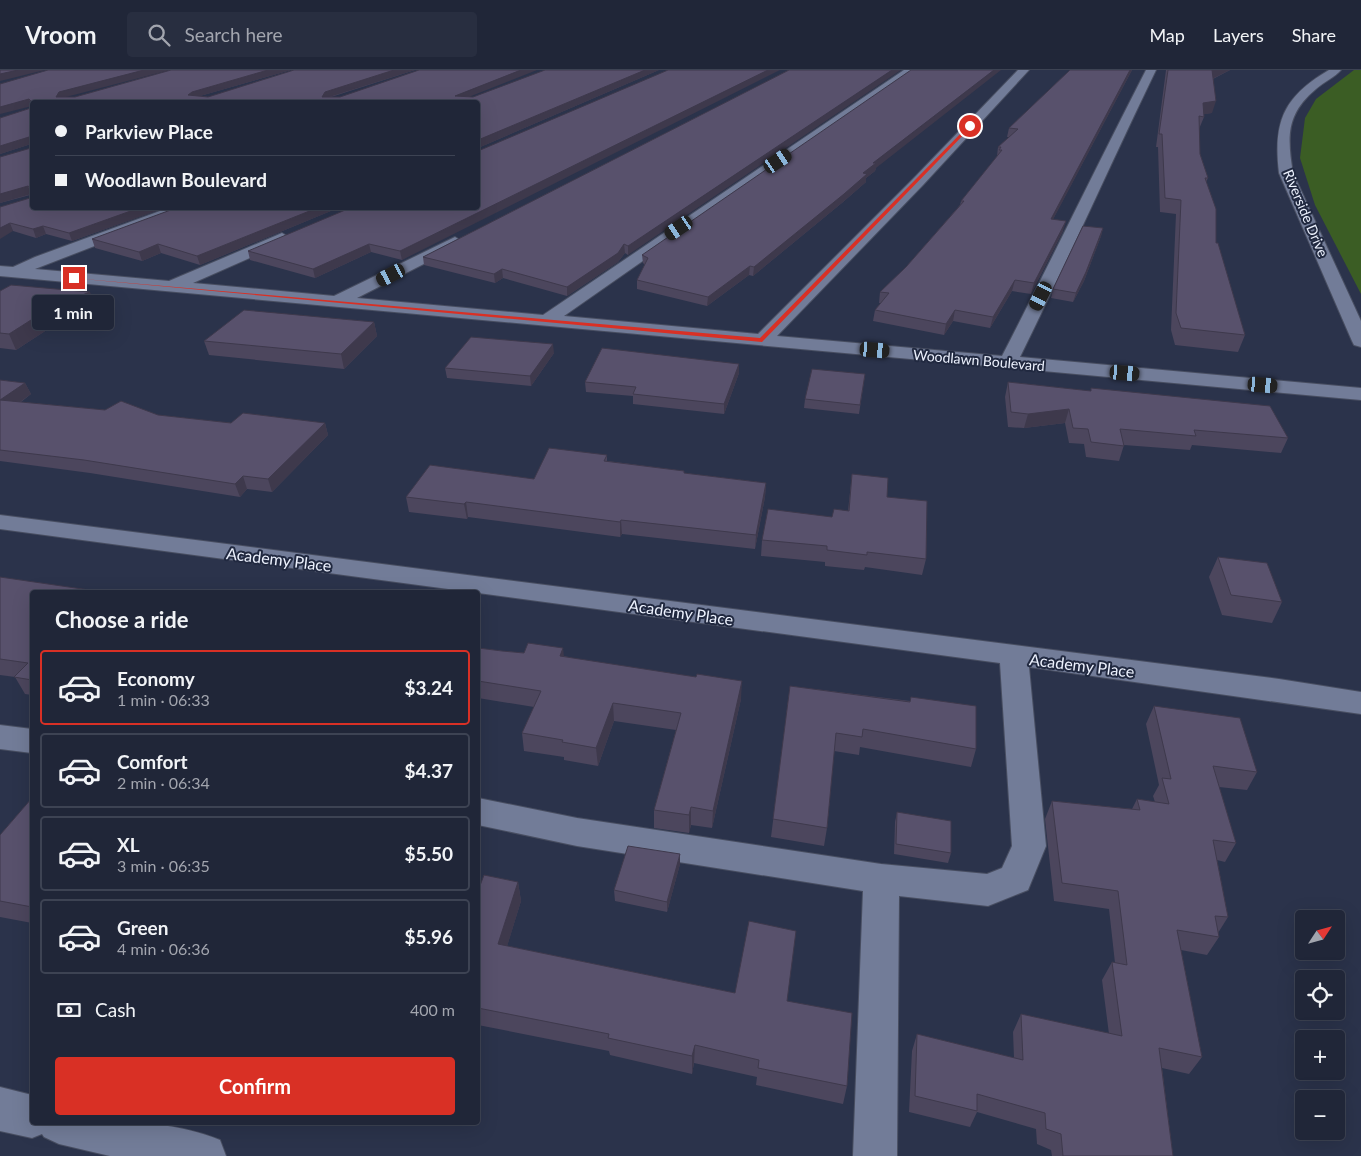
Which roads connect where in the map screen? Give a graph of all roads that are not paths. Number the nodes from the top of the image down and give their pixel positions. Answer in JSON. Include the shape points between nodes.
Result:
{"nodes":[{"id":1,"x":911,"y":70,"type":"edge"},
{"id":2,"x":1024,"y":70,"type":"edge"},
{"id":3,"x":1152,"y":70,"type":"edge"},
{"id":4,"x":1318,"y":71,"type":"edge"},
{"id":5,"x":1334,"y":71,"type":"edge"},
{"id":6,"x":175,"y":210,"type":"edge"},
{"id":7,"x":298,"y":231,"type":"edge"},
{"id":8,"x":472,"y":233,"type":"edge"},
{"id":9,"x":8,"y":271,"type":"edge"},
{"id":10,"x":0,"y":282,"type":"edge"},
{"id":11,"x":171,"y":286,"type":"junction"},
{"id":12,"x":338,"y":302,"type":"junction"},
{"id":13,"x":547,"y":320,"type":"junction"},
{"id":14,"x":762,"y":340,"type":"junction"},
{"id":15,"x":1361,"y":341,"type":"edge"},
{"id":16,"x":1008,"y":362,"type":"junction"},
{"id":17,"x":1361,"y":394,"type":"edge"},
{"id":18,"x":0,"y":522,"type":"edge"},
{"id":19,"x":1014,"y":657,"type":"junction"},
{"id":20,"x":1361,"y":703,"type":"edge"},
{"id":21,"x":0,"y":737,"type":"edge"},
{"id":22,"x":30,"y":741,"type":"edge"},
{"id":23,"x":480,"y":811,"type":"edge"},
{"id":24,"x":880,"y":879,"type":"junction"},
{"id":25,"x":0,"y":1109,"type":"edge"},
{"id":26,"x":30,"y":1116,"type":"edge"},
{"id":27,"x":72,"y":1125,"type":"edge"},
{"id":28,"x":204,"y":1156,"type":"edge"},
{"id":29,"x":875,"y":1156,"type":"edge"}],
"edges":[{"from":1,"to":13,"type":"street"},
{"from":2,"to":14,"type":"street"},
{"from":3,"to":16,"type":"street"},
{"from":4,"to":5,"type":"street"},
{"from":5,"to":15,"type":"street","name":"Riverside Drive","via":[[1307,91],[1294,108],[1284,125],[1283,149],[1286,173]]},
{"from":6,"to":9,"type":"street"},
{"from":7,"to":11,"type":"street"},
{"from":8,"to":12,"type":"street"},
{"from":9,"to":10,"type":"street"},
{"from":9,"to":11,"type":"street","name":"Woodlawn Boulevard"},
{"from":11,"to":12,"type":"street","name":"Woodlawn Boulevard"},
{"from":12,"to":13,"type":"street","name":"Woodlawn Boulevard"},
{"from":13,"to":14,"type":"street","name":"Woodlawn Boulevard"},
{"from":14,"to":16,"type":"street","name":"Woodlawn Boulevard"},
{"from":16,"to":17,"type":"street","name":"Woodlawn Boulevard"},
{"from":18,"to":19,"type":"street","name":"Academy Place"},
{"from":19,"to":20,"type":"street","name":"Academy Place"},
{"from":19,"to":24,"type":"street","via":[[1029,846],[1015,880],[988,890]]},
{"from":21,"to":22,"type":"street"},
{"from":23,"to":24,"type":"street","via":[[577,832]]},
{"from":24,"to":29,"type":"street"},
{"from":25,"to":26,"type":"street"},
{"from":27,"to":28,"type":"street"}]}
